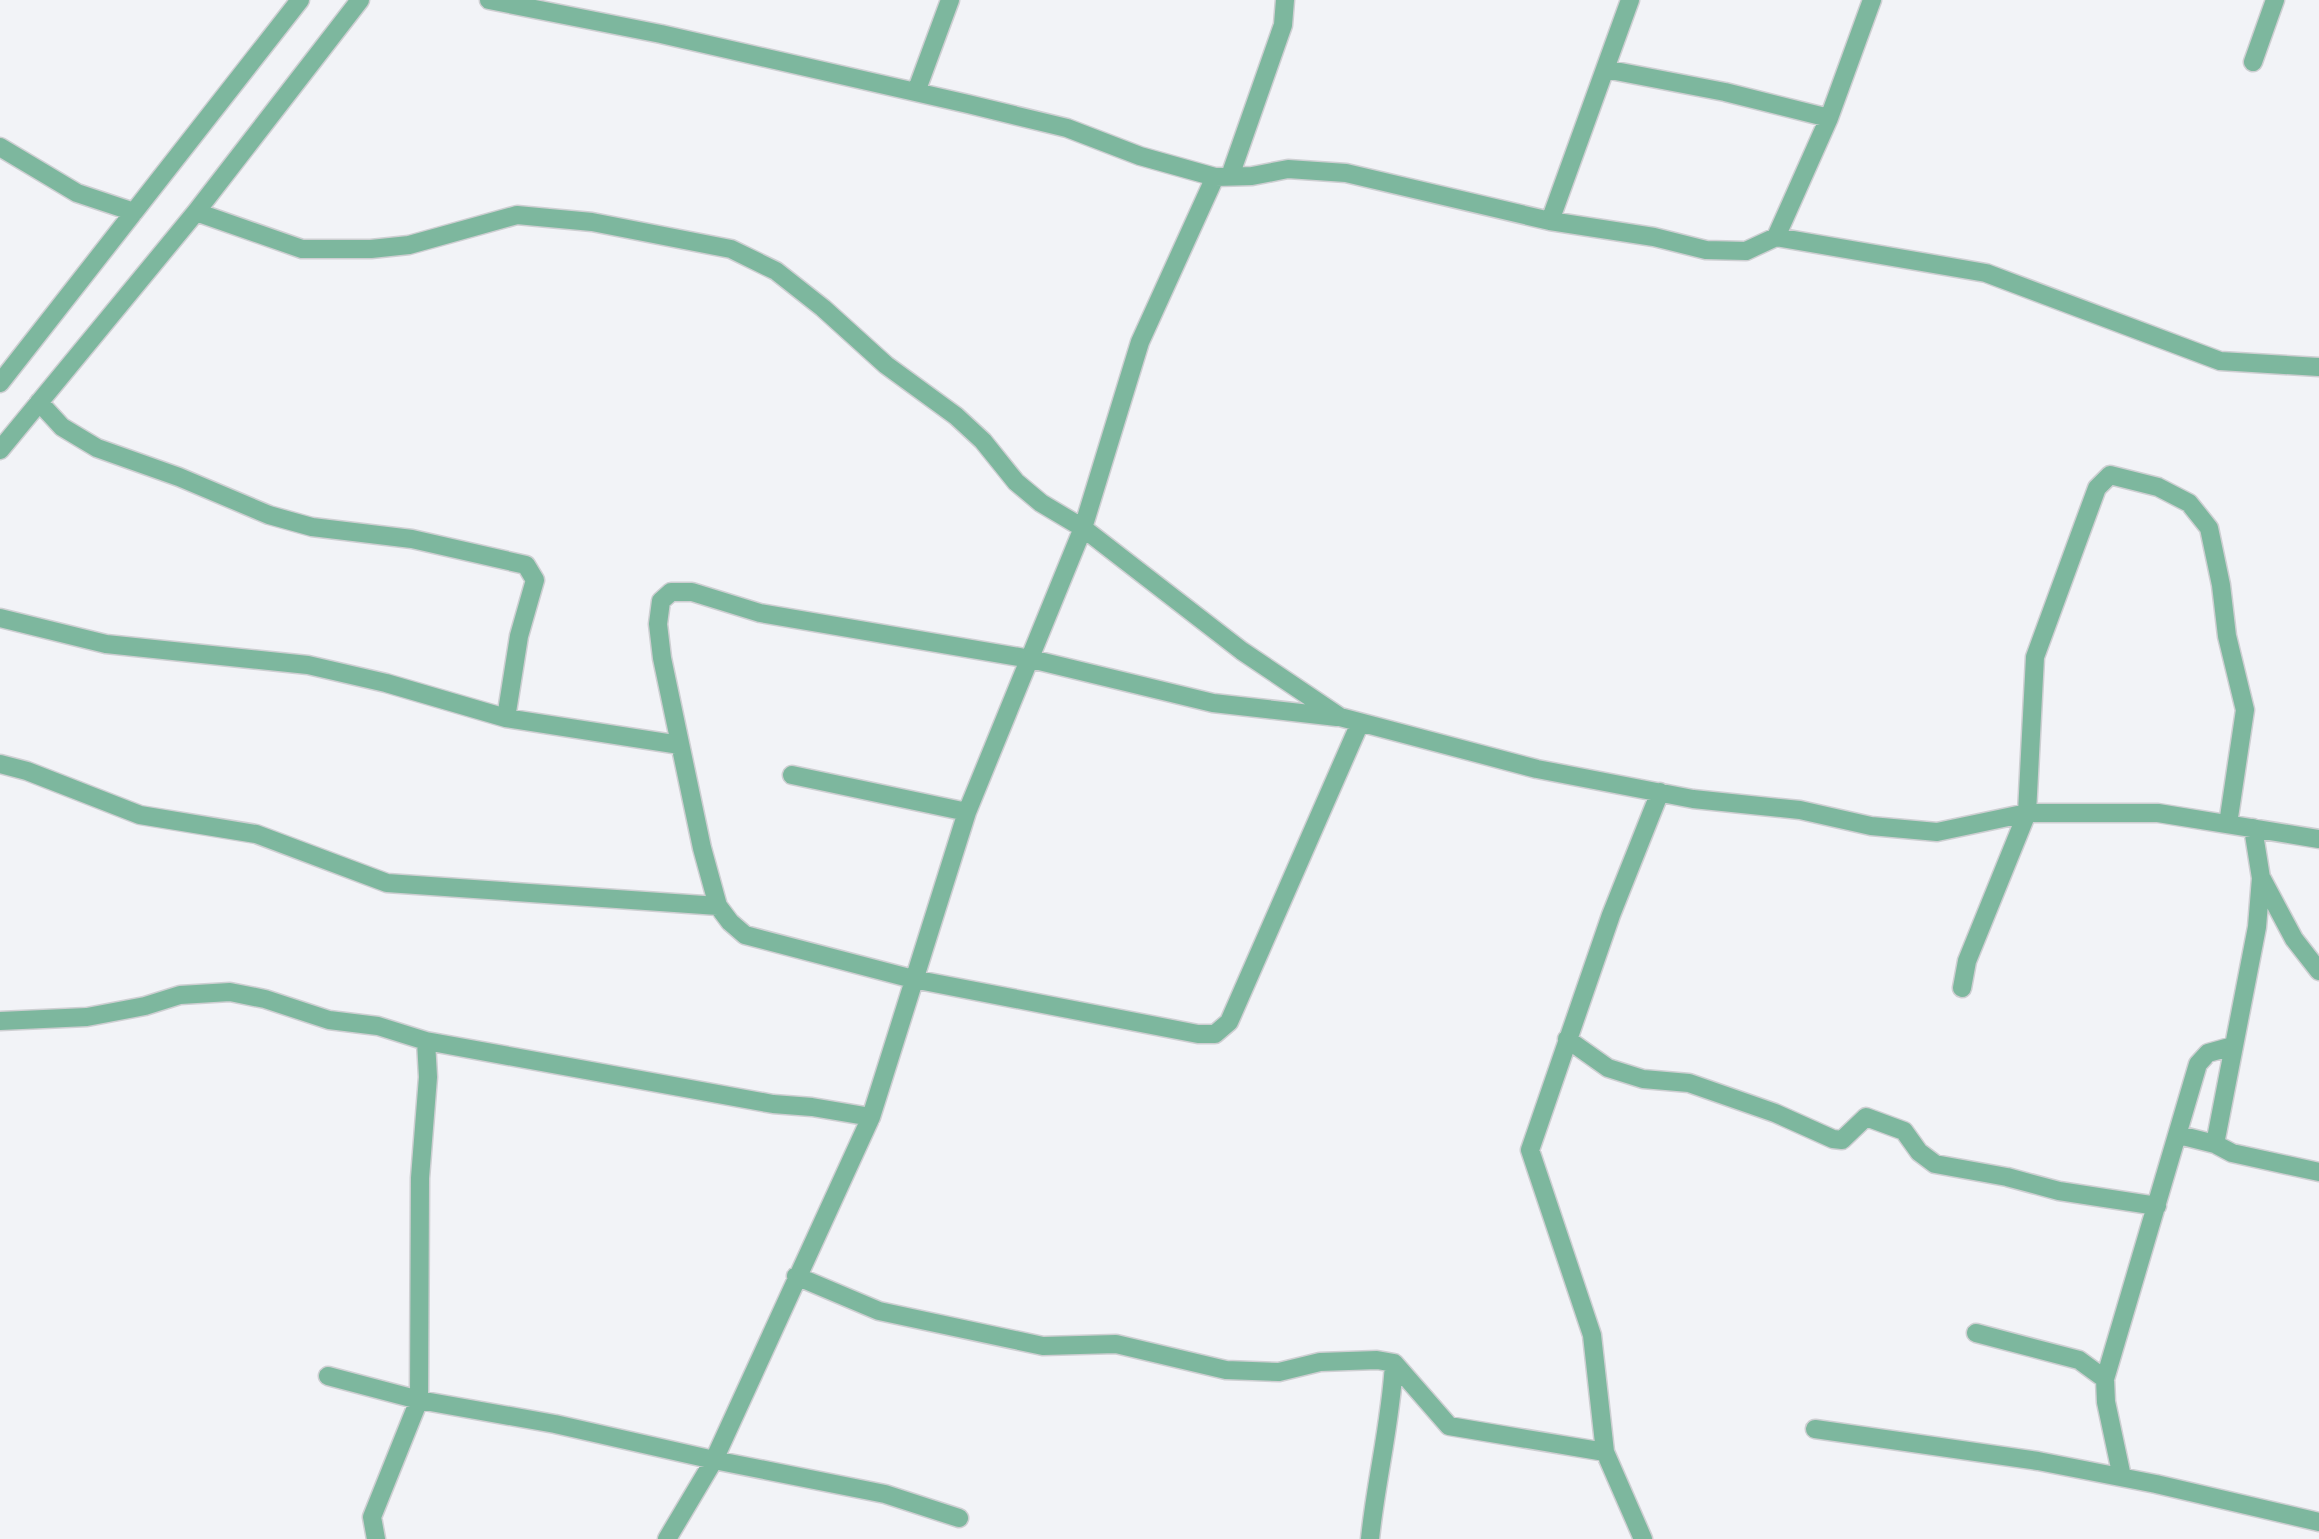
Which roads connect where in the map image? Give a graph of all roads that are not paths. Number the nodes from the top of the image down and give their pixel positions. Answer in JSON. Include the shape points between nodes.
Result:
{"nodes":[{"id":1,"x":300,"y":0,"type":"edge"},
{"id":2,"x":360,"y":0,"type":"edge"},
{"id":3,"x":489,"y":0,"type":"edge"},
{"id":4,"x":950,"y":0,"type":"edge"},
{"id":5,"x":1285,"y":0,"type":"edge"},
{"id":6,"x":1630,"y":0,"type":"edge"},
{"id":7,"x":1872,"y":0,"type":"edge"},
{"id":8,"x":2275,"y":0,"type":"edge"},
{"id":9,"x":2252,"y":62,"type":"dead end"},
{"id":10,"x":1605,"y":69,"type":"junction"},
{"id":11,"x":916,"y":92,"type":"junction"},
{"id":12,"x":1829,"y":118,"type":"junction"},
{"id":13,"x":0,"y":147,"type":"edge"},
{"id":14,"x":1222,"y":177,"type":"junction"},
{"id":15,"x":134,"y":212,"type":"junction"},
{"id":16,"x":196,"y":212,"type":"junction"},
{"id":17,"x":1549,"y":221,"type":"junction"},
{"id":18,"x":1776,"y":237,"type":"junction"},
{"id":19,"x":2319,"y":367,"type":"edge"},
{"id":20,"x":0,"y":383,"type":"edge"},
{"id":21,"x":39,"y":402,"type":"junction"},
{"id":22,"x":0,"y":450,"type":"edge"},
{"id":23,"x":1083,"y":528,"type":"junction"},
{"id":24,"x":0,"y":618,"type":"edge"},
{"id":25,"x":1031,"y":659,"type":"junction"},
{"id":26,"x":1340,"y":718,"type":"junction"},
{"id":27,"x":506,"y":719,"type":"junction"},
{"id":28,"x":1360,"y":723,"type":"junction"},
{"id":29,"x":680,"y":745,"type":"junction"},
{"id":30,"x":0,"y":764,"type":"edge"},
{"id":31,"x":792,"y":775,"type":"dead end"},
{"id":32,"x":1660,"y":792,"type":"junction"},
{"id":33,"x":967,"y":811,"type":"junction"},
{"id":34,"x":2027,"y":813,"type":"junction"},
{"id":35,"x":2228,"y":824,"type":"junction"},
{"id":36,"x":2253,"y":828,"type":"junction"},
{"id":37,"x":2319,"y":839,"type":"edge"},
{"id":38,"x":2261,"y":878,"type":"junction"},
{"id":39,"x":718,"y":906,"type":"junction"},
{"id":40,"x":2319,"y":971,"type":"edge"},
{"id":41,"x":913,"y":979,"type":"junction"},
{"id":42,"x":1962,"y":988,"type":"dead end"},
{"id":43,"x":0,"y":1021,"type":"edge"},
{"id":44,"x":1567,"y":1039,"type":"junction"},
{"id":45,"x":426,"y":1041,"type":"junction"},
{"id":46,"x":2232,"y":1046,"type":"junction"},
{"id":47,"x":871,"y":1117,"type":"junction"},
{"id":48,"x":2179,"y":1135,"type":"junction"},
{"id":49,"x":2215,"y":1144,"type":"junction"},
{"id":50,"x":2319,"y":1172,"type":"edge"},
{"id":51,"x":2157,"y":1206,"type":"junction"},
{"id":52,"x":796,"y":1276,"type":"junction"},
{"id":53,"x":1976,"y":1333,"type":"dead end"},
{"id":54,"x":1394,"y":1363,"type":"junction"},
{"id":55,"x":328,"y":1376,"type":"dead end"},
{"id":56,"x":2105,"y":1379,"type":"junction"},
{"id":57,"x":419,"y":1400,"type":"junction"},
{"id":58,"x":1815,"y":1429,"type":"dead end"},
{"id":59,"x":1605,"y":1452,"type":"junction"},
{"id":60,"x":714,"y":1460,"type":"junction"},
{"id":61,"x":2122,"y":1477,"type":"junction"},
{"id":62,"x":960,"y":1518,"type":"dead end"},
{"id":63,"x":2319,"y":1522,"type":"edge"},
{"id":64,"x":376,"y":1539,"type":"edge"},
{"id":65,"x":667,"y":1539,"type":"edge"},
{"id":66,"x":1370,"y":1539,"type":"edge"},
{"id":67,"x":1643,"y":1539,"type":"edge"}],
"edges":[{"from":1,"to":15,"type":"street"},
{"from":2,"to":16,"type":"street"},
{"from":3,"to":11,"type":"street"},
{"from":4,"to":11,"type":"street"},
{"from":5,"to":14,"type":"street","via":[[1283,25]]},
{"from":6,"to":10,"type":"street"},
{"from":7,"to":12,"type":"street"},
{"from":8,"to":9,"type":"street"},
{"from":10,"to":12,"type":"street"},
{"from":10,"to":17,"type":"street"},
{"from":11,"to":14,"type":"street","via":[[1067,128],[1140,156]]},
{"from":12,"to":18,"type":"street"},
{"from":13,"to":15,"type":"street","via":[[77,193]]},
{"from":14,"to":17,"type":"street","via":[[1288,169],[1346,173]]},
{"from":14,"to":23,"type":"street","via":[[1140,342]]},
{"from":15,"to":20,"type":"street"},
{"from":16,"to":21,"type":"street"},
{"from":16,"to":23,"type":"street","via":[[302,249],[409,245],[517,215],[592,222],[731,249],[776,271],[823,308],[886,365],[956,416],[1016,482]]},
{"from":17,"to":18,"type":"street","via":[[1706,250],[1746,251]]},
{"from":18,"to":19,"type":"street","via":[[1986,273],[2220,361]]},
{"from":21,"to":22,"type":"street"},
{"from":21,"to":27,"type":"street","via":[[62,427],[97,448],[269,515],[312,527],[412,539],[526,565],[535,580],[519,636]]},
{"from":23,"to":25,"type":"street"},
{"from":23,"to":26,"type":"street","via":[[1242,651]]},
{"from":24,"to":27,"type":"street","via":[[106,644],[308,666]]},
{"from":25,"to":26,"type":"street","via":[[1213,702]]},
{"from":25,"to":29,"type":"street","via":[[760,613],[692,592],[671,592],[661,601],[658,624]]},
{"from":25,"to":33,"type":"street"},
{"from":26,"to":28,"type":"street"},
{"from":27,"to":29,"type":"street"},
{"from":28,"to":32,"type":"street","via":[[1537,769]]},
{"from":28,"to":41,"type":"street","via":[[1228,1022],[1215,1034]]},
{"from":29,"to":39,"type":"street"},
{"from":30,"to":39,"type":"street","via":[[140,815],[256,834],[387,883]]},
{"from":31,"to":33,"type":"street"},
{"from":32,"to":34,"type":"street","via":[[1937,832]]},
{"from":32,"to":44,"type":"street"},
{"from":33,"to":41,"type":"street"},
{"from":34,"to":35,"type":"street","via":[[2158,813]]},
{"from":34,"to":35,"type":"street","via":[[2035,657],[2097,488],[2110,475],[2158,486],[2189,503],[2209,528],[2245,710]]},
{"from":34,"to":42,"type":"street","via":[[1967,961]]},
{"from":35,"to":36,"type":"street"},
{"from":36,"to":37,"type":"street"},
{"from":36,"to":38,"type":"street"},
{"from":38,"to":40,"type":"street","via":[[2294,939]]},
{"from":38,"to":46,"type":"street","via":[[2257,927]]},
{"from":39,"to":41,"type":"street","via":[[745,934]]},
{"from":41,"to":47,"type":"street"},
{"from":43,"to":45,"type":"street","via":[[87,1017],[180,995],[230,992]]},
{"from":44,"to":51,"type":"street","via":[[1608,1068],[1643,1079],[1689,1083],[1833,1139],[1842,1140],[1866,1117],[1904,1131],[1935,1164]]},
{"from":44,"to":59,"type":"street","via":[[1530,1150],[1592,1335]]},
{"from":45,"to":47,"type":"street","via":[[773,1104]]},
{"from":45,"to":57,"type":"street"},
{"from":46,"to":48,"type":"street","via":[[2208,1053],[2198,1064]]},
{"from":46,"to":49,"type":"street"},
{"from":47,"to":52,"type":"street"},
{"from":48,"to":49,"type":"street"},
{"from":48,"to":51,"type":"street"},
{"from":49,"to":50,"type":"street","via":[[2232,1153]]},
{"from":51,"to":56,"type":"street"},
{"from":52,"to":54,"type":"street","via":[[879,1311],[1043,1346],[1116,1343],[1226,1370],[1279,1372],[1320,1362]]},
{"from":52,"to":60,"type":"street"},
{"from":53,"to":56,"type":"street","via":[[2079,1360]]},
{"from":54,"to":59,"type":"street","via":[[1449,1426]]},
{"from":54,"to":66,"type":"street","via":[[1392,1410],[1376,1480]]},
{"from":55,"to":57,"type":"street"},
{"from":56,"to":61,"type":"street"},
{"from":57,"to":60,"type":"street","via":[[555,1423]]},
{"from":57,"to":64,"type":"street","via":[[372,1517]]},
{"from":58,"to":61,"type":"street"},
{"from":59,"to":67,"type":"street"},
{"from":60,"to":62,"type":"street","via":[[886,1494]]},
{"from":60,"to":65,"type":"street"},
{"from":61,"to":63,"type":"street"}]}
